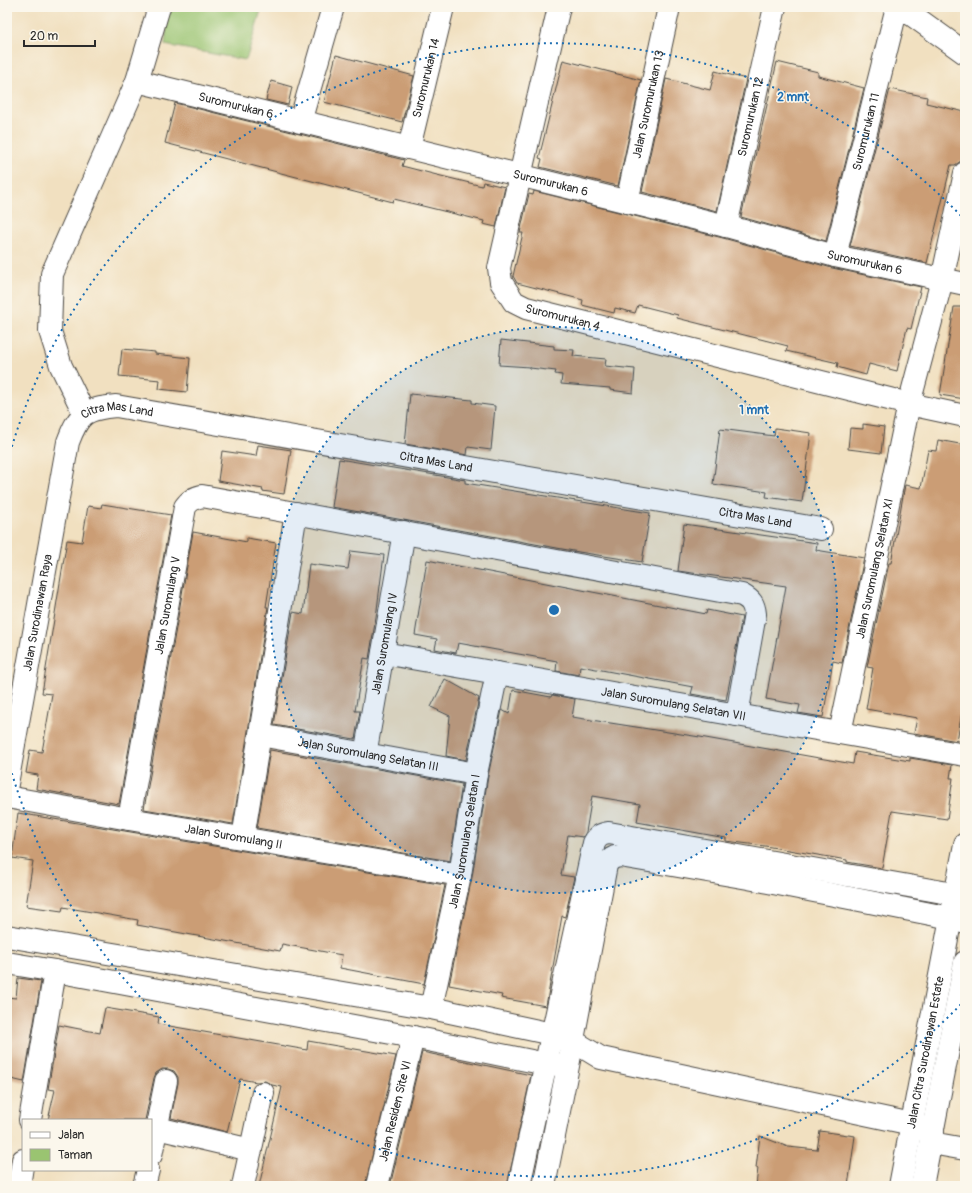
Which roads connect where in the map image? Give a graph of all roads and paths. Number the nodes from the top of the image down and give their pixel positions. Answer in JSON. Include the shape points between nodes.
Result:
{"nodes":[{"id":1,"x":159,"y":7,"type":"edge"},
{"id":2,"x":333,"y":7,"type":"edge"},
{"id":3,"x":443,"y":7,"type":"edge"},
{"id":4,"x":559,"y":7,"type":"edge"},
{"id":5,"x":669,"y":7,"type":"edge"},
{"id":6,"x":775,"y":7,"type":"edge"},
{"id":7,"x":898,"y":7,"type":"edge"},
{"id":8,"x":901,"y":7,"type":"edge"},
{"id":9,"x":965,"y":53,"type":"edge"},
{"id":10,"x":137,"y":82,"type":"junction"},
{"id":11,"x":300,"y":122,"type":"junction"},
{"id":12,"x":409,"y":148,"type":"junction"},
{"id":13,"x":965,"y":173,"type":"edge"},
{"id":14,"x":520,"y":176,"type":"junction"},
{"id":15,"x":627,"y":202,"type":"junction"},
{"id":16,"x":726,"y":226,"type":"junction"},
{"id":17,"x":835,"y":256,"type":"junction"},
{"id":18,"x":942,"y":280,"type":"junction"},
{"id":19,"x":965,"y":284,"type":"edge"},
{"id":20,"x":909,"y":404,"type":"junction"},
{"id":21,"x":84,"y":413,"type":"junction"},
{"id":22,"x":965,"y":416,"type":"edge"},
{"id":23,"x":68,"y":442,"type":"joint"},
{"id":24,"x":296,"y":513,"type":"junction"},
{"id":25,"x":821,"y":530,"type":"dead end"},
{"id":26,"x":404,"y":532,"type":"junction"},
{"id":27,"x":383,"y":653,"type":"junction"},
{"id":28,"x":497,"y":673,"type":"junction"},
{"id":29,"x":737,"y":715,"type":"junction"},
{"id":30,"x":840,"y":733,"type":"junction"},
{"id":31,"x":260,"y":735,"type":"junction"},
{"id":32,"x":365,"y":755,"type":"junction"},
{"id":33,"x":965,"y":755,"type":"edge"},
{"id":34,"x":476,"y":774,"type":"junction"},
{"id":35,"x":7,"y":784,"type":"edge"},
{"id":36,"x":7,"y":797,"type":"edge"},
{"id":37,"x":129,"y":819,"type":"junction"},
{"id":38,"x":243,"y":838,"type":"junction"},
{"id":39,"x":965,"y":844,"type":"edge"},
{"id":40,"x":750,"y":868,"type":"junction"},
{"id":41,"x":460,"y":875,"type":"junction"},
{"id":42,"x":961,"y":895,"type":"edge"},
{"id":43,"x":958,"y":921,"type":"edge"},
{"id":44,"x":7,"y":936,"type":"edge"},
{"id":45,"x":965,"y":962,"type":"edge"},
{"id":46,"x":7,"y":963,"type":"edge"},
{"id":47,"x":55,"y":971,"type":"junction"},
{"id":48,"x":431,"y":1008,"type":"junction"},
{"id":49,"x":552,"y":1034,"type":"junction"},
{"id":50,"x":413,"y":1037,"type":"junction"},
{"id":51,"x":573,"y":1041,"type":"junction"},
{"id":52,"x":601,"y":1058,"type":"junction"},
{"id":53,"x":546,"y":1064,"type":"junction"},
{"id":54,"x":568,"y":1066,"type":"junction"},
{"id":55,"x":166,"y":1081,"type":"dead end"},
{"id":56,"x":263,"y":1093,"type":"dead end"},
{"id":57,"x":30,"y":1119,"type":"edge"},
{"id":58,"x":912,"y":1124,"type":"junction"},
{"id":59,"x":156,"y":1128,"type":"junction"},
{"id":60,"x":932,"y":1137,"type":"junction"},
{"id":61,"x":965,"y":1149,"type":"edge"},
{"id":62,"x":152,"y":1150,"type":"edge"},
{"id":63,"x":251,"y":1150,"type":"junction"},
{"id":64,"x":22,"y":1166,"type":"edge"},
{"id":65,"x":148,"y":1171,"type":"edge"},
{"id":66,"x":19,"y":1186,"type":"edge"},
{"id":67,"x":144,"y":1186,"type":"edge"},
{"id":68,"x":243,"y":1186,"type":"edge"},
{"id":69,"x":377,"y":1186,"type":"edge"},
{"id":70,"x":519,"y":1186,"type":"edge"},
{"id":71,"x":544,"y":1186,"type":"edge"},
{"id":72,"x":900,"y":1186,"type":"edge"},
{"id":73,"x":922,"y":1186,"type":"edge"}],
"edges":[{"from":1,"to":10,"type":"street"},
{"from":2,"to":11,"type":"street"},
{"from":3,"to":12,"type":"street","name":"Suromurukan 14"},
{"from":4,"to":14,"type":"street","name":"Suromurukan 4"},
{"from":5,"to":15,"type":"street","name":"Jalan Suromurukan 13"},
{"from":6,"to":16,"type":"street","name":"Suromurukan 12"},
{"from":7,"to":17,"type":"street","name":"Suromurukan 11"},
{"from":8,"to":9,"type":"street"},
{"from":10,"to":11,"type":"street","name":"Suromurukan 6"},
{"from":10,"to":21,"type":"street","via":[[52,274],[50,331],[61,366]]},
{"from":11,"to":12,"type":"street","name":"Suromurukan 6"},
{"from":12,"to":14,"type":"street","name":"Suromurukan 6"},
{"from":13,"to":18,"type":"street","name":"Jalan Suromulang Selatan XI"},
{"from":14,"to":15,"type":"street","name":"Suromurukan 6"},
{"from":14,"to":20,"type":"street","name":"Suromurukan 4","via":[[500,268],[501,282],[514,302],[526,308]]},
{"from":15,"to":16,"type":"street","name":"Suromurukan 6"},
{"from":16,"to":17,"type":"street","name":"Suromurukan 6"},
{"from":17,"to":18,"type":"street","name":"Suromurukan 6"},
{"from":18,"to":19,"type":"street","name":"Suromurukan 6"},
{"from":18,"to":20,"type":"street","name":"Jalan Suromulang Selatan XI"},
{"from":20,"to":22,"type":"street","name":"Suromurukan 4"},
{"from":20,"to":30,"type":"street","name":"Jalan Suromulang Selatan XI"},
{"from":21,"to":23,"type":"street","name":"Citra Mas Land","via":[[74,425]]},
{"from":21,"to":25,"type":"street","name":"Citra Mas Land","via":[[100,407],[116,406]]},
{"from":23,"to":35,"type":"street","name":"Jalan Surodinawan Raya"},
{"from":24,"to":26,"type":"street","name":"Jalan Suromulang V"},
{"from":24,"to":31,"type":"street"},
{"from":24,"to":37,"type":"street","name":"Jalan Suromulang V","via":[[202,496],[189,501],[185,507]]},
{"from":26,"to":27,"type":"street","name":"Jalan Suromulang IV"},
{"from":26,"to":29,"type":"street","name":"Jalan Suromulang V","via":[[742,595],[750,599],[755,614]]},
{"from":27,"to":28,"type":"street","name":"Jalan Suromulang Selatan VII"},
{"from":27,"to":32,"type":"street","name":"Jalan Suromulang IV"},
{"from":28,"to":29,"type":"street","name":"Jalan Suromulang Selatan VII"},
{"from":28,"to":34,"type":"street","name":"Jalan Suromulang Selatan I"},
{"from":29,"to":30,"type":"street","name":"Jalan Suromulang Selatan VII"},
{"from":30,"to":33,"type":"street","name":"Jalan Suromulang Selatan VII"},
{"from":31,"to":32,"type":"street","name":"Jalan Suromulang Selatan III"},
{"from":31,"to":38,"type":"street"},
{"from":32,"to":34,"type":"street","name":"Jalan Suromulang Selatan III"},
{"from":34,"to":41,"type":"street","name":"Jalan Suromulang Selatan I"},
{"from":36,"to":37,"type":"street","name":"Jalan Suromulang II"},
{"from":37,"to":38,"type":"street","name":"Jalan Suromulang II"},
{"from":38,"to":41,"type":"street","name":"Jalan Suromulang II"},
{"from":39,"to":42,"type":"street"},
{"from":40,"to":42,"type":"street"},
{"from":40,"to":43,"type":"street"},
{"from":40,"to":49,"type":"street","via":[[609,833],[598,837],[594,843]]},
{"from":40,"to":51,"type":"street","via":[[620,856],[610,859],[606,865]]},
{"from":41,"to":48,"type":"street","name":"Jalan Suromulang Selatan I"},
{"from":42,"to":43,"type":"street","name":"Jalan Citra Surodinawan Estate"},
{"from":43,"to":58,"type":"street","name":"Jalan Citra Surodinawan Estate"},
{"from":44,"to":48,"type":"street"},
{"from":45,"to":60,"type":"street","name":"Jalan Citra Surodinawan Estate"},
{"from":46,"to":47,"type":"street"},
{"from":47,"to":50,"type":"street"},
{"from":47,"to":57,"type":"street"},
{"from":48,"to":49,"type":"street"},
{"from":49,"to":51,"type":"street"},
{"from":49,"to":53,"type":"street"},
{"from":50,"to":53,"type":"street"},
{"from":50,"to":69,"type":"street","name":"Jalan Residen Site VI"},
{"from":51,"to":52,"type":"street"},
{"from":51,"to":54,"type":"street"},
{"from":52,"to":54,"type":"street"},
{"from":52,"to":58,"type":"street"},
{"from":53,"to":54,"type":"street"},
{"from":53,"to":70,"type":"street"},
{"from":54,"to":71,"type":"street"},
{"from":55,"to":59,"type":"street"},
{"from":56,"to":63,"type":"street"},
{"from":58,"to":60,"type":"street"},
{"from":58,"to":72,"type":"street","name":"Jalan Citra Surodinawan Estate"},
{"from":59,"to":62,"type":"street"},
{"from":59,"to":63,"type":"street"},
{"from":60,"to":61,"type":"street"},
{"from":60,"to":73,"type":"street","name":"Jalan Citra Surodinawan Estate"},
{"from":63,"to":68,"type":"street"},
{"from":64,"to":66,"type":"street"},
{"from":65,"to":67,"type":"street"}]}
